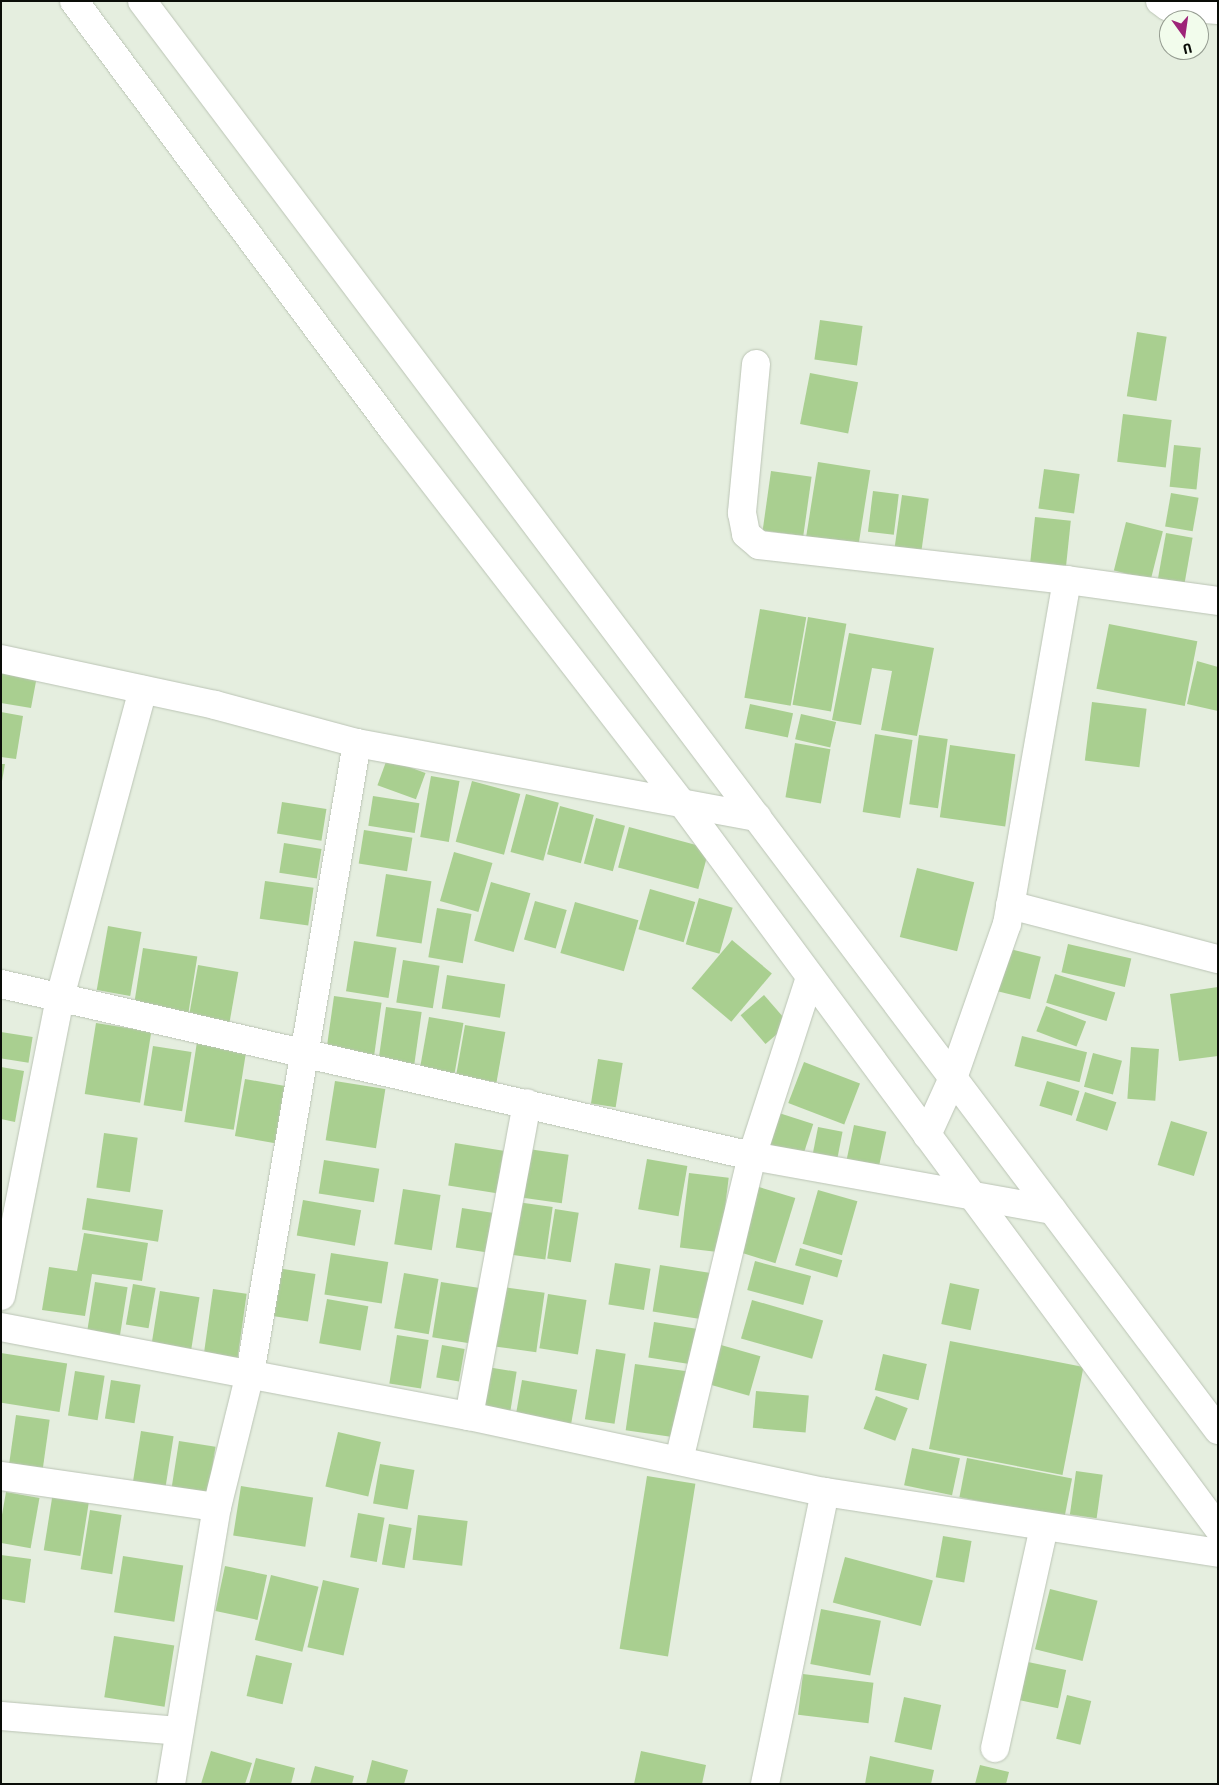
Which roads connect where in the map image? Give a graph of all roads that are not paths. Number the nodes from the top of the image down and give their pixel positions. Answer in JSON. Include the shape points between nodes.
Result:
{"nodes":[{"id":1,"x":74,"y":1,"type":"edge"},
{"id":2,"x":142,"y":1,"type":"edge"},
{"id":3,"x":1160,"y":1,"type":"edge"},
{"id":4,"x":1218,"y":10,"type":"edge"},
{"id":5,"x":756,"y":364,"type":"dead end"},
{"id":6,"x":1067,"y":580,"type":"junction"},
{"id":7,"x":1218,"y":601,"type":"edge"},
{"id":8,"x":1,"y":659,"type":"edge"},
{"id":9,"x":143,"y":690,"type":"junction"},
{"id":10,"x":357,"y":742,"type":"junction"},
{"id":11,"x":682,"y":803,"type":"junction"},
{"id":12,"x":757,"y":817,"type":"junction"},
{"id":13,"x":1010,"y":905,"type":"junction"},
{"id":14,"x":1218,"y":959,"type":"edge"},
{"id":15,"x":810,"y":977,"type":"junction"},
{"id":16,"x":1,"y":984,"type":"edge"},
{"id":17,"x":60,"y":997,"type":"junction"},
{"id":18,"x":303,"y":1051,"type":"junction"},
{"id":19,"x":953,"y":1078,"type":"junction"},
{"id":20,"x":527,"y":1103,"type":"junction"},
{"id":21,"x":926,"y":1135,"type":"junction"},
{"id":22,"x":752,"y":1156,"type":"junction"},
{"id":23,"x":973,"y":1198,"type":"junction"},
{"id":24,"x":1052,"y":1210,"type":"junction"},
{"id":25,"x":1,"y":1296,"type":"edge"},
{"id":26,"x":1,"y":1327,"type":"edge"},
{"id":27,"x":250,"y":1374,"type":"junction"},
{"id":28,"x":469,"y":1416,"type":"junction"},
{"id":29,"x":1218,"y":1430,"type":"edge"},
{"id":30,"x":679,"y":1460,"type":"junction"},
{"id":31,"x":1,"y":1476,"type":"edge"},
{"id":32,"x":825,"y":1492,"type":"junction"},
{"id":33,"x":217,"y":1507,"type":"junction"},
{"id":34,"x":1044,"y":1527,"type":"junction"},
{"id":35,"x":1218,"y":1528,"type":"edge"},
{"id":36,"x":1218,"y":1553,"type":"edge"},
{"id":37,"x":1,"y":1716,"type":"edge"},
{"id":38,"x":179,"y":1731,"type":"junction"},
{"id":39,"x":995,"y":1748,"type":"dead end"},
{"id":40,"x":171,"y":1784,"type":"edge"},
{"id":41,"x":765,"y":1784,"type":"edge"}],
"edges":[{"from":1,"to":11,"type":"street","via":[[394,431]]},
{"from":2,"to":12,"type":"street"},
{"from":3,"to":4,"type":"street","via":[[1167,6]]},
{"from":5,"to":6,"type":"street","via":[[742,513],[746,534],[759,545]]},
{"from":6,"to":7,"type":"street"},
{"from":6,"to":13,"type":"street"},
{"from":8,"to":9,"type":"street"},
{"from":9,"to":10,"type":"street"},
{"from":9,"to":17,"type":"street"},
{"from":10,"to":11,"type":"street"},
{"from":10,"to":18,"type":"street"},
{"from":11,"to":12,"type":"street"},
{"from":11,"to":15,"type":"street"},
{"from":12,"to":19,"type":"street"},
{"from":13,"to":14,"type":"street"},
{"from":13,"to":19,"type":"street","via":[[1007,924]]},
{"from":15,"to":21,"type":"street"},
{"from":15,"to":22,"type":"street"},
{"from":16,"to":17,"type":"street"},
{"from":17,"to":18,"type":"street"},
{"from":17,"to":25,"type":"street"},
{"from":18,"to":20,"type":"street"},
{"from":18,"to":27,"type":"street"},
{"from":19,"to":21,"type":"street"},
{"from":19,"to":24,"type":"street"},
{"from":20,"to":22,"type":"street"},
{"from":20,"to":28,"type":"street"},
{"from":21,"to":23,"type":"street"},
{"from":22,"to":23,"type":"street"},
{"from":22,"to":30,"type":"street"},
{"from":23,"to":24,"type":"street"},
{"from":23,"to":35,"type":"street"},
{"from":24,"to":29,"type":"street"},
{"from":26,"to":27,"type":"street"},
{"from":27,"to":28,"type":"street"},
{"from":27,"to":33,"type":"street"},
{"from":28,"to":30,"type":"street"},
{"from":30,"to":32,"type":"street"},
{"from":31,"to":33,"type":"street"},
{"from":32,"to":34,"type":"street"},
{"from":32,"to":41,"type":"street"},
{"from":33,"to":38,"type":"street"},
{"from":34,"to":36,"type":"street"},
{"from":34,"to":39,"type":"street"},
{"from":37,"to":38,"type":"street"},
{"from":38,"to":40,"type":"street"}]}
